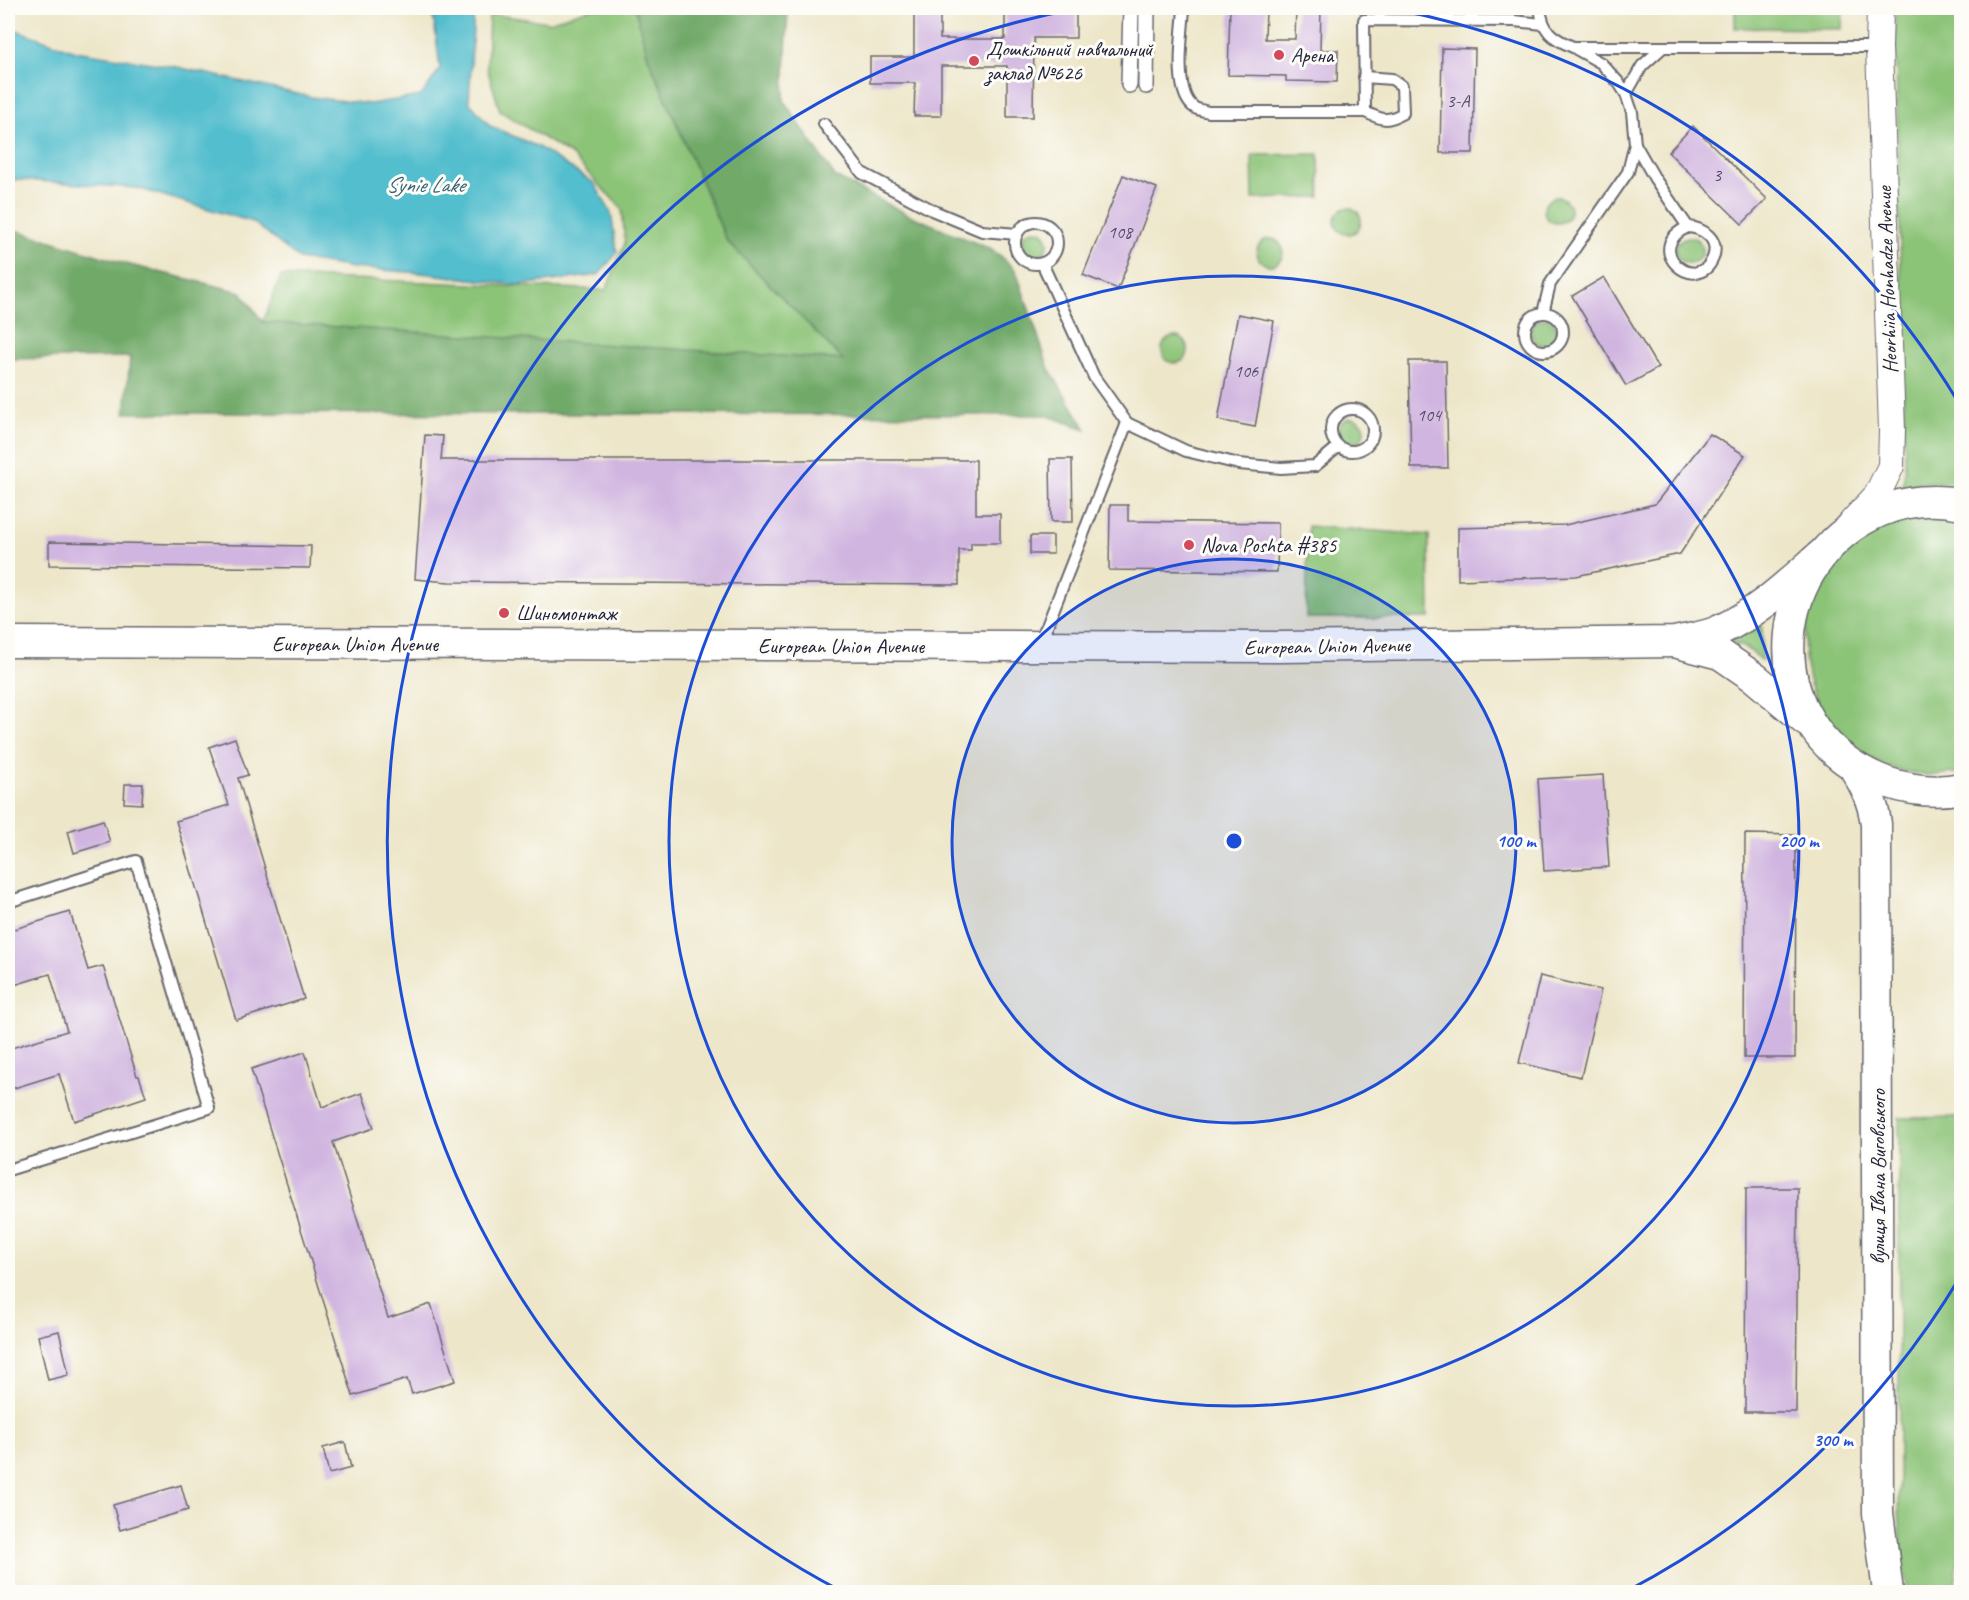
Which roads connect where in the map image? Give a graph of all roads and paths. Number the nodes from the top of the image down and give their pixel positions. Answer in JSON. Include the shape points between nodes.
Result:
{"nodes":[{"id":1,"x":1131,"y":8,"type":"edge"},
{"id":2,"x":1148,"y":8,"type":"edge"},
{"id":3,"x":1184,"y":8,"type":"edge"},
{"id":4,"x":1540,"y":8,"type":"edge"},
{"id":5,"x":1880,"y":8,"type":"edge"},
{"id":6,"x":1543,"y":24,"type":"junction"},
{"id":7,"x":1573,"y":47,"type":"junction"},
{"id":8,"x":1879,"y":47,"type":"junction"},
{"id":9,"x":1662,"y":48,"type":"junction"},
{"id":10,"x":1364,"y":77,"type":"junction"},
{"id":11,"x":1626,"y":94,"type":"junction"},
{"id":12,"x":1365,"y":112,"type":"junction"},
{"id":13,"x":824,"y":123,"type":"dead end"},
{"id":14,"x":1635,"y":144,"type":"junction"},
{"id":15,"x":1688,"y":227,"type":"junction"},
{"id":16,"x":1017,"y":234,"type":"junction"},
{"id":17,"x":1042,"y":263,"type":"junction"},
{"id":18,"x":1543,"y":313,"type":"dead end"},
{"id":19,"x":1127,"y":423,"type":"junction"},
{"id":20,"x":1338,"y":447,"type":"dead end"},
{"id":21,"x":1962,"y":504,"type":"edge"},
{"id":22,"x":1830,"y":545,"type":"junction"},
{"id":23,"x":8,"y":642,"type":"edge"},
{"id":24,"x":1675,"y":642,"type":"junction"},
{"id":25,"x":1035,"y":646,"type":"junction"},
{"id":26,"x":1814,"y":728,"type":"junction"},
{"id":27,"x":1853,"y":766,"type":"junction"},
{"id":28,"x":1962,"y":788,"type":"edge"},
{"id":29,"x":8,"y":902,"type":"edge"},
{"id":30,"x":8,"y":1170,"type":"edge"},
{"id":31,"x":1888,"y":1593,"type":"edge"}],
"edges":[{"from":1,"to":2,"type":"street","via":[[1129,83],[1146,83]]},
{"from":3,"to":12,"type":"lane","via":[[1182,91],[1194,107],[1209,112]]},
{"from":4,"to":6,"type":"lane"},
{"from":5,"to":8,"type":"street","name":"Heorhiia Honhadze Avenue"},
{"from":6,"to":7,"type":"lane","via":[[1555,40]]},
{"from":6,"to":10,"type":"lane","via":[[1364,20]]},
{"from":7,"to":9,"type":"lane"},
{"from":7,"to":11,"type":"lane","via":[[1600,63]]},
{"from":8,"to":9,"type":"lane"},
{"from":8,"to":22,"type":"street","name":"Heorhiia Honhadze Avenue","via":[[1891,466],[1877,495]]},
{"from":9,"to":11,"type":"lane","via":[[1642,66]]},
{"from":10,"to":12,"type":"lane"},
{"from":10,"to":12,"type":"lane","via":[[1392,79],[1402,86],[1404,100],[1403,113],[1391,120]]},
{"from":11,"to":14,"type":"lane"},
{"from":13,"to":16,"type":"lane","via":[[862,173],[982,231]]},
{"from":14,"to":15,"type":"lane"},
{"from":14,"to":18,"type":"lane","via":[[1628,172],[1550,284]]},
{"from":15,"to":15,"type":"lane","via":[[1673,237],[1670,255],[1679,269],[1694,273],[1709,264],[1714,245],[1703,230]]},
{"from":16,"to":17,"type":"lane","via":[[1016,248],[1023,259]]},
{"from":16,"to":17,"type":"lane","via":[[1033,222],[1052,228],[1056,248],[1049,260]]},
{"from":17,"to":19,"type":"lane","via":[[1094,376]]},
{"from":19,"to":20,"type":"lane","via":[[1185,451],[1239,464],[1315,466]]},
{"from":19,"to":25,"type":"lane","via":[[1047,626]]},
{"from":21,"to":22,"type":"main road","name":"European Union Avenue","via":[[1922,501],[1892,507],[1864,518]]},
{"from":22,"to":24,"type":"main road","name":"European Union Avenue","via":[[1751,614],[1718,632]]},
{"from":22,"to":26,"type":"main road","via":[[1806,577],[1795,601],[1790,627],[1792,680]]},
{"from":23,"to":25,"type":"main road","name":"European Union Avenue"},
{"from":24,"to":25,"type":"main road","name":"European Union Avenue"},
{"from":24,"to":26,"type":"main road","name":"European Union Avenue","via":[[1720,654]]},
{"from":26,"to":27,"type":"main road"},
{"from":27,"to":28,"type":"main road","via":[[1903,787]]},
{"from":27,"to":31,"type":"main road","name":"вулиця Івана Виговського","via":[[1874,805],[1876,824],[1878,1513]]},
{"from":29,"to":30,"type":"lane","via":[[136,861],[209,1108]]}]}
